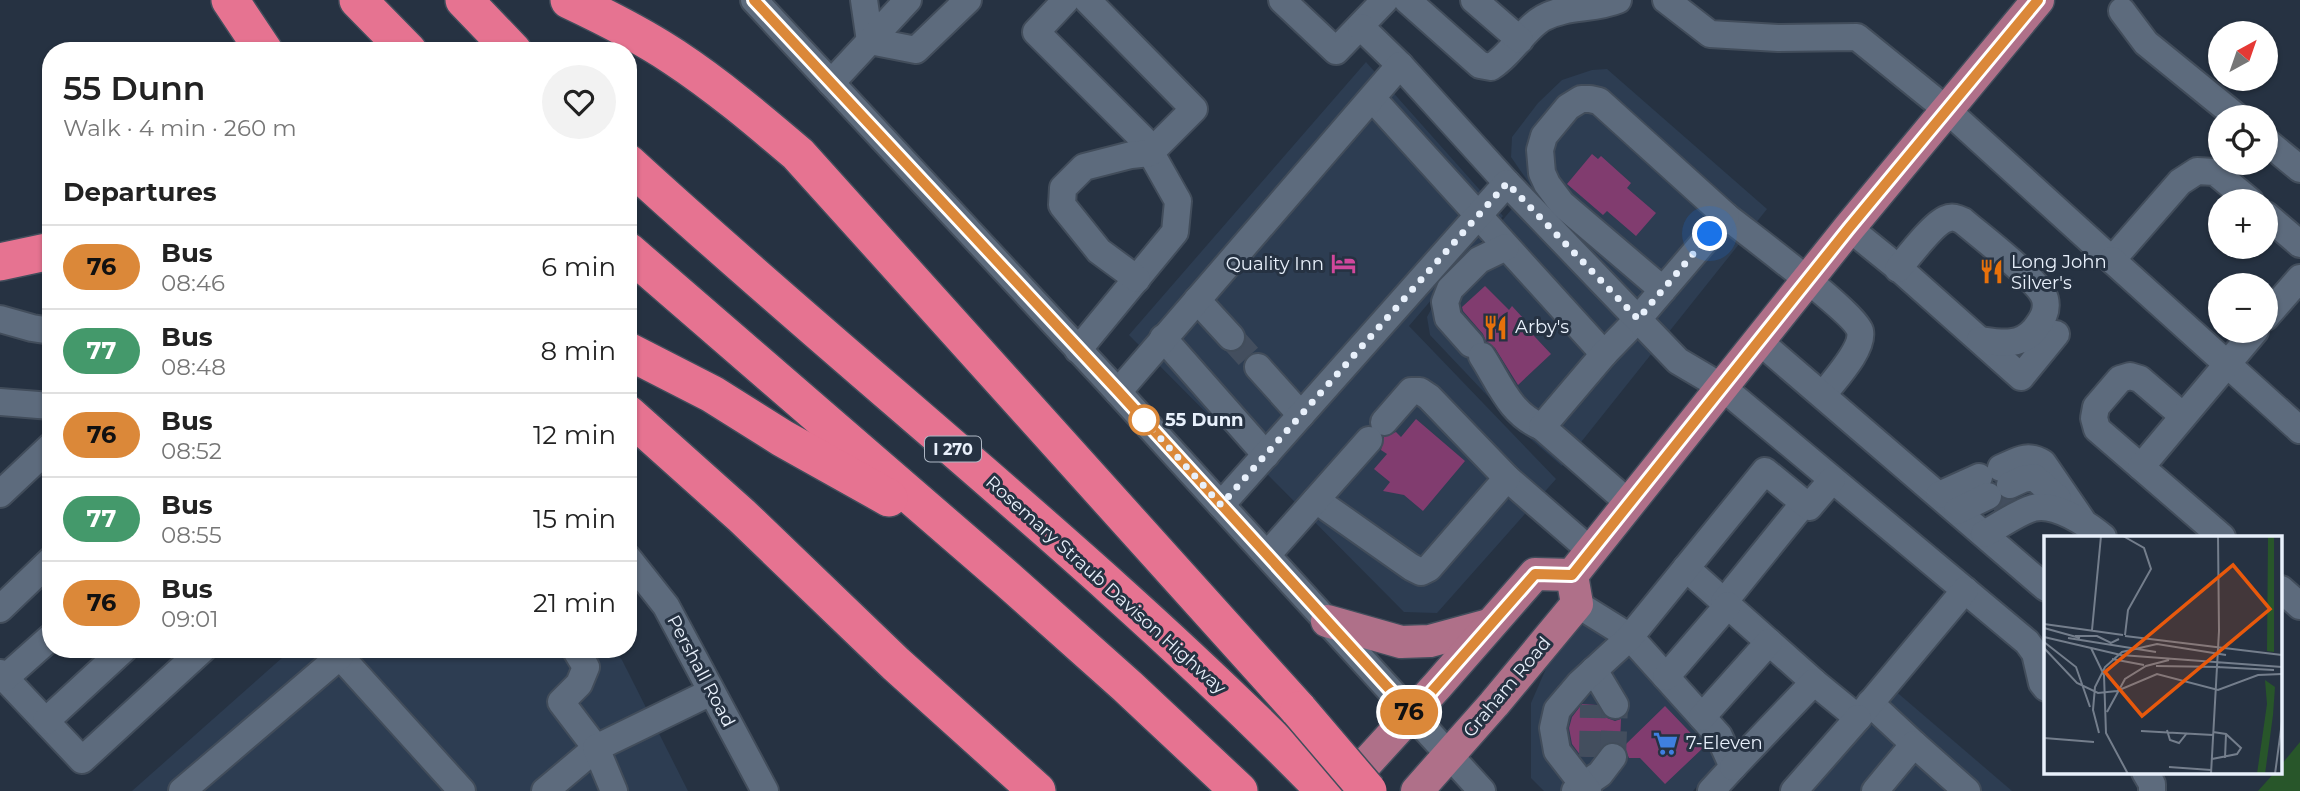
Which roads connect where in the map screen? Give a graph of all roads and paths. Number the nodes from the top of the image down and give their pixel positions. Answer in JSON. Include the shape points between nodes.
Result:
{"nodes":[{"id":1,"x":230,"y":0,"type":"edge"},
{"id":2,"x":358,"y":0,"type":"edge"},
{"id":3,"x":464,"y":0,"type":"edge"},
{"id":4,"x":569,"y":0,"type":"edge"},
{"id":5,"x":754,"y":0,"type":"edge"},
{"id":6,"x":864,"y":0,"type":"edge"},
{"id":7,"x":908,"y":0,"type":"edge"},
{"id":8,"x":968,"y":0,"type":"edge"},
{"id":9,"x":1066,"y":0,"type":"edge"},
{"id":10,"x":1087,"y":0,"type":"edge"},
{"id":11,"x":1282,"y":0,"type":"edge"},
{"id":12,"x":1385,"y":0,"type":"edge"},
{"id":13,"x":1406,"y":0,"type":"edge"},
{"id":14,"x":1474,"y":0,"type":"edge"},
{"id":15,"x":1618,"y":0,"type":"edge"},
{"id":16,"x":1666,"y":0,"type":"edge"},
{"id":17,"x":2038,"y":0,"type":"edge"},
{"id":18,"x":2121,"y":4,"type":"edge"},
{"id":19,"x":1361,"y":27,"type":"junction"},
{"id":20,"x":1520,"y":40,"type":"junction"},
{"id":21,"x":870,"y":41,"type":"junction"},
{"id":22,"x":258,"y":42,"type":"edge"},
{"id":23,"x":399,"y":42,"type":"edge"},
{"id":24,"x":504,"y":42,"type":"edge"},
{"id":25,"x":1400,"y":65,"type":"junction"},
{"id":26,"x":831,"y":83,"type":"junction"},
{"id":27,"x":1372,"y":98,"type":"junction"},
{"id":28,"x":2222,"y":105,"type":"edge"},
{"id":29,"x":1947,"y":110,"type":"junction"},
{"id":30,"x":2278,"y":151,"type":"edge"},
{"id":31,"x":1150,"y":153,"type":"junction"},
{"id":32,"x":2300,"y":169,"type":"edge"},
{"id":33,"x":637,"y":171,"type":"edge"},
{"id":34,"x":1507,"y":183,"type":"junction"},
{"id":35,"x":2236,"y":189,"type":"edge"},
{"id":36,"x":1478,"y":216,"type":"junction"},
{"id":37,"x":1726,"y":216,"type":"junction"},
{"id":38,"x":2278,"y":225,"type":"edge"},
{"id":39,"x":1849,"y":228,"type":"junction"},
{"id":40,"x":2300,"y":244,"type":"edge"},
{"id":41,"x":1506,"y":247,"type":"junction"},
{"id":42,"x":42,"y":253,"type":"edge"},
{"id":43,"x":637,"y":259,"type":"edge"},
{"id":44,"x":2112,"y":260,"type":"junction"},
{"id":45,"x":0,"y":262,"type":"edge"},
{"id":46,"x":1898,"y":269,"type":"junction"},
{"id":47,"x":2300,"y":278,"type":"edge"},
{"id":48,"x":1137,"y":279,"type":"junction"},
{"id":49,"x":1808,"y":281,"type":"junction"},
{"id":50,"x":1663,"y":290,"type":"junction"},
{"id":51,"x":1197,"y":300,"type":"junction"},
{"id":52,"x":2278,"y":303,"type":"edge"},
{"id":53,"x":0,"y":319,"type":"edge"},
{"id":54,"x":1638,"y":319,"type":"junction"},
{"id":55,"x":42,"y":330,"type":"edge"},
{"id":56,"x":2056,"y":334,"type":"dead end"},
{"id":57,"x":1231,"y":337,"type":"tunnel mouth"},
{"id":58,"x":1163,"y":338,"type":"junction"},
{"id":59,"x":1980,"y":340,"type":"junction"},
{"id":60,"x":1759,"y":341,"type":"junction"},
{"id":61,"x":2245,"y":343,"type":"edge"},
{"id":62,"x":1078,"y":350,"type":"junction"},
{"id":63,"x":1604,"y":354,"type":"junction"},
{"id":64,"x":641,"y":358,"type":"edge"},
{"id":65,"x":2226,"y":365,"type":"junction"},
{"id":66,"x":1258,"y":367,"type":"tunnel mouth"},
{"id":67,"x":1722,"y":387,"type":"junction"},
{"id":68,"x":1118,"y":391,"type":"junction"},
{"id":69,"x":1823,"y":395,"type":"junction"},
{"id":70,"x":0,"y":402,"type":"edge"},
{"id":71,"x":42,"y":405,"type":"edge"},
{"id":72,"x":1301,"y":415,"type":"junction"},
{"id":73,"x":2183,"y":416,"type":"junction"},
{"id":74,"x":637,"y":422,"type":"edge"},
{"id":75,"x":1542,"y":427,"type":"junction"},
{"id":76,"x":2300,"y":430,"type":"edge"},
{"id":77,"x":42,"y":454,"type":"edge"},
{"id":78,"x":1266,"y":455,"type":"junction"},
{"id":79,"x":2141,"y":467,"type":"junction"},
{"id":80,"x":1507,"y":478,"type":"junction"},
{"id":81,"x":1832,"y":480,"type":"junction"},
{"id":82,"x":1997,"y":486,"type":"junction"},
{"id":83,"x":0,"y":494,"type":"edge"},
{"id":84,"x":1316,"y":500,"type":"junction"},
{"id":85,"x":1630,"y":503,"type":"junction"},
{"id":86,"x":1804,"y":503,"type":"junction"},
{"id":87,"x":1221,"y":505,"type":"junction"},
{"id":88,"x":1959,"y":512,"type":"junction"},
{"id":89,"x":2082,"y":520,"type":"junction"},
{"id":90,"x":956,"y":536,"type":"junction"},
{"id":91,"x":2102,"y":536,"type":"edge"},
{"id":92,"x":2221,"y":536,"type":"edge"},
{"id":93,"x":1591,"y":551,"type":"junction"},
{"id":94,"x":1267,"y":555,"type":"junction"},
{"id":95,"x":1686,"y":568,"type":"junction"},
{"id":96,"x":42,"y":569,"type":"edge"},
{"id":97,"x":637,"y":569,"type":"edge"},
{"id":98,"x":2044,"y":586,"type":"edge"},
{"id":99,"x":1574,"y":590,"type":"junction"},
{"id":100,"x":1965,"y":590,"type":"junction"},
{"id":101,"x":2282,"y":590,"type":"edge"},
{"id":102,"x":1726,"y":604,"type":"junction"},
{"id":103,"x":2300,"y":606,"type":"edge"},
{"id":104,"x":0,"y":609,"type":"edge"},
{"id":105,"x":1328,"y":621,"type":"junction"},
{"id":106,"x":1489,"y":625,"type":"junction"},
{"id":107,"x":1630,"y":637,"type":"junction"},
{"id":108,"x":1769,"y":642,"type":"junction"},
{"id":109,"x":42,"y":644,"type":"edge"},
{"id":110,"x":114,"y":658,"type":"edge"},
{"id":111,"x":193,"y":658,"type":"edge"},
{"id":112,"x":337,"y":658,"type":"edge"},
{"id":113,"x":349,"y":658,"type":"edge"},
{"id":114,"x":580,"y":658,"type":"edge"},
{"id":115,"x":1594,"y":670,"type":"junction"},
{"id":116,"x":3,"y":676,"type":"edge"},
{"id":117,"x":1666,"y":677,"type":"junction"},
{"id":118,"x":1814,"y":682,"type":"junction"},
{"id":119,"x":2044,"y":686,"type":"edge"},
{"id":120,"x":711,"y":692,"type":"junction"},
{"id":121,"x":1604,"y":705,"type":"tunnel mouth"},
{"id":122,"x":1864,"y":711,"type":"junction"},
{"id":123,"x":1412,"y":714,"type":"junction"},
{"id":124,"x":1702,"y":718,"type":"junction"},
{"id":125,"x":46,"y":721,"type":"junction"},
{"id":126,"x":1914,"y":744,"type":"junction"},
{"id":127,"x":596,"y":748,"type":"junction"},
{"id":128,"x":1450,"y":756,"type":"junction"},
{"id":129,"x":1602,"y":757,"type":"tunnel mouth"},
{"id":130,"x":1733,"y":767,"type":"junction"},
{"id":131,"x":2146,"y":774,"type":"edge"},
{"id":132,"x":1235,"y":787,"type":"edge"},
{"id":133,"x":1582,"y":789,"type":"edge"},
{"id":134,"x":182,"y":791,"type":"edge"},
{"id":135,"x":462,"y":791,"type":"edge"},
{"id":136,"x":545,"y":791,"type":"edge"},
{"id":137,"x":614,"y":791,"type":"edge"},
{"id":138,"x":765,"y":791,"type":"edge"},
{"id":139,"x":1037,"y":791,"type":"edge"},
{"id":140,"x":1325,"y":791,"type":"edge"},
{"id":141,"x":1341,"y":791,"type":"edge"},
{"id":142,"x":1368,"y":791,"type":"edge"},
{"id":143,"x":1417,"y":791,"type":"edge"},
{"id":144,"x":1482,"y":791,"type":"edge"},
{"id":145,"x":1711,"y":791,"type":"edge"},
{"id":146,"x":1794,"y":791,"type":"edge"},
{"id":147,"x":1875,"y":791,"type":"edge"},
{"id":148,"x":1967,"y":791,"type":"edge"},
{"id":149,"x":2152,"y":791,"type":"edge"}],
"edges":[{"from":1,"to":22,"type":"highway"},
{"from":2,"to":23,"type":"highway"},
{"from":3,"to":24,"type":"highway"},
{"from":4,"to":142,"type":"highway","bridge":true,"via":[[674,57],[798,155]]},
{"from":5,"to":26,"type":"street"},
{"from":6,"to":21,"type":"street"},
{"from":7,"to":21,"type":"street"},
{"from":8,"to":21,"type":"street","via":[[916,50]]},
{"from":9,"to":31,"type":"street","via":[[1036,32],[1143,139]]},
{"from":10,"to":31,"type":"street","via":[[1194,109]]},
{"from":11,"to":19,"type":"street","via":[[1336,51]]},
{"from":12,"to":19,"type":"street"},
{"from":13,"to":20,"type":"street","via":[[1480,65],[1491,67],[1501,61]]},
{"from":14,"to":20,"type":"street"},
{"from":15,"to":20,"type":"street","via":[[1565,9],[1541,19]]},
{"from":16,"to":29,"type":"street","via":[[1710,34],[1857,37]]},
{"from":17,"to":29,"type":"main road","name":"Graham Road"},
{"from":18,"to":28,"type":"street","via":[[2146,43]]},
{"from":19,"to":25,"type":"street"},
{"from":21,"to":26,"type":"street"},
{"from":25,"to":27,"type":"street"},
{"from":25,"to":34,"type":"street"},
{"from":26,"to":62,"type":"street"},
{"from":27,"to":36,"type":"street"},
{"from":27,"to":51,"type":"street"},
{"from":29,"to":39,"type":"main road","name":"Graham Road"},
{"from":29,"to":44,"type":"street"},
{"from":30,"to":32,"type":"street"},
{"from":31,"to":48,"type":"street","via":[[1178,201],[1175,232]]},
{"from":31,"to":48,"type":"street","via":[[1084,167],[1063,188],[1062,205],[1099,251]]},
{"from":33,"to":140,"type":"highway","name":"Rosemary Straub Davison Highway","number":"I 270","via":[[1108,583]]},
{"from":34,"to":36,"type":"street"},
{"from":34,"to":54,"type":"street"},
{"from":35,"to":44,"type":"street","via":[[2215,172],[2197,172],[2180,182]]},
{"from":36,"to":41,"type":"street"},
{"from":36,"to":72,"type":"street"},
{"from":37,"to":49,"type":"street"},
{"from":37,"to":50,"type":"street"},
{"from":37,"to":50,"type":"street","via":[[1599,102],[1581,99],[1568,107],[1544,136],[1540,150],[1547,184],[1562,204]]},
{"from":38,"to":40,"type":"street"},
{"from":39,"to":46,"type":"street"},
{"from":39,"to":49,"type":"main road","name":"Graham Road"},
{"from":41,"to":63,"type":"street"},
{"from":41,"to":75,"type":"street","via":[[1479,260],[1450,289],[1445,302],[1448,318],[1476,350],[1516,412]]},
{"from":42,"to":45,"type":"highway"},
{"from":43,"to":90,"type":"highway"},
{"from":44,"to":65,"type":"street"},
{"from":46,"to":59,"type":"street"},
{"from":46,"to":59,"type":"street","via":[[1939,223],[1949,217],[1963,221],[2034,283],[2045,300],[2043,319],[2025,339],[2015,343]]},
{"from":47,"to":52,"type":"street"},
{"from":48,"to":62,"type":"street"},
{"from":49,"to":60,"type":"main road","name":"Graham Road"},
{"from":49,"to":69,"type":"street","via":[[1855,322],[1860,332],[1859,346]]},
{"from":50,"to":54,"type":"street"},
{"from":51,"to":57,"type":"street"},
{"from":51,"to":58,"type":"street"},
{"from":53,"to":55,"type":"street"},
{"from":54,"to":63,"type":"street"},
{"from":54,"to":67,"type":"street","via":[[1678,361]]},
{"from":56,"to":59,"type":"street","via":[[2021,377]]},
{"from":58,"to":68,"type":"street"},
{"from":58,"to":78,"type":"street"},
{"from":60,"to":67,"type":"main road","name":"Graham Road"},
{"from":60,"to":69,"type":"street"},
{"from":61,"to":65,"type":"street"},
{"from":62,"to":68,"type":"street"},
{"from":63,"to":75,"type":"street"},
{"from":64,"to":90,"type":"highway","via":[[712,394]]},
{"from":65,"to":73,"type":"street"},
{"from":65,"to":76,"type":"street"},
{"from":66,"to":72,"type":"street"},
{"from":67,"to":81,"type":"street"},
{"from":67,"to":85,"type":"main road","name":"Graham Road"},
{"from":68,"to":87,"type":"street"},
{"from":69,"to":88,"type":"street"},
{"from":70,"to":71,"type":"street"},
{"from":72,"to":78,"type":"street"},
{"from":73,"to":79,"type":"street"},
{"from":73,"to":79,"type":"street","via":[[2140,379],[2130,376],[2120,379],[2096,407],[2097,429]]},
{"from":74,"to":139,"type":"highway"},
{"from":75,"to":85,"type":"street"},
{"from":77,"to":83,"type":"street"},
{"from":78,"to":87,"type":"street"},
{"from":79,"to":92,"type":"street"},
{"from":80,"to":84,"type":"street","via":[[1421,572]]},
{"from":80,"to":84,"type":"street","via":[[1429,397],[1411,391]]},
{"from":80,"to":93,"type":"street"},
{"from":81,"to":86,"type":"street","via":[[1809,507]]},
{"from":81,"to":100,"type":"street"},
{"from":82,"to":88,"type":"street"},
{"from":82,"to":88,"type":"street"},
{"from":82,"to":89,"type":"street","via":[[2046,493]]},
{"from":84,"to":94,"type":"street"},
{"from":85,"to":93,"type":"main road","name":"Graham Road"},
{"from":86,"to":95,"type":"street","via":[[1765,471]]},
{"from":86,"to":102,"type":"street"},
{"from":87,"to":94,"type":"street"},
{"from":88,"to":89,"type":"street","via":[[2049,508]]},
{"from":88,"to":98,"type":"street"},
{"from":89,"to":91,"type":"street"},
{"from":90,"to":132,"type":"highway"},
{"from":93,"to":99,"type":"main road","name":"Graham Road"},
{"from":94,"to":105,"type":"street"},
{"from":95,"to":102,"type":"street"},
{"from":95,"to":107,"type":"street"},
{"from":96,"to":104,"type":"street"},
{"from":97,"to":120,"type":"street","name":"Pershall Road","via":[[666,606]]},
{"from":99,"to":106,"type":"main road","via":[[1535,574]]},
{"from":99,"to":107,"type":"street"},
{"from":99,"to":128,"type":"main road","name":"Graham Road"},
{"from":100,"to":119,"type":"street","via":[[2027,642]]},
{"from":100,"to":122,"type":"street"},
{"from":101,"to":103,"type":"street"},
{"from":102,"to":108,"type":"street"},
{"from":102,"to":117,"type":"street"},
{"from":105,"to":106,"type":"main road","via":[[1401,642],[1430,641]]},
{"from":105,"to":123,"type":"street"},
{"from":106,"to":123,"type":"main road"},
{"from":107,"to":115,"type":"street"},
{"from":107,"to":117,"type":"street"},
{"from":108,"to":118,"type":"street"},
{"from":108,"to":124,"type":"street"},
{"from":109,"to":116,"type":"street"},
{"from":110,"to":125,"type":"street"},
{"from":111,"to":125,"type":"street","via":[[82,760]]},
{"from":112,"to":134,"type":"street"},
{"from":113,"to":135,"type":"street"},
{"from":114,"to":127,"type":"street","via":[[586,667],[579,684],[561,702]]},
{"from":115,"to":121,"type":"street"},
{"from":115,"to":133,"type":"street","via":[[1557,710],[1553,728],[1557,751]]},
{"from":116,"to":125,"type":"street"},
{"from":117,"to":124,"type":"street"},
{"from":118,"to":122,"type":"street"},
{"from":118,"to":130,"type":"street"},
{"from":120,"to":127,"type":"street"},
{"from":120,"to":138,"type":"street","name":"Pershall Road"},
{"from":122,"to":126,"type":"street"},
{"from":122,"to":146,"type":"street"},
{"from":123,"to":128,"type":"street"},
{"from":123,"to":141,"type":"main road"},
{"from":124,"to":130,"type":"street","via":[[1719,736]]},
{"from":126,"to":147,"type":"street"},
{"from":126,"to":148,"type":"street"},
{"from":127,"to":136,"type":"street"},
{"from":127,"to":137,"type":"street"},
{"from":128,"to":143,"type":"main road","name":"Graham Road"},
{"from":128,"to":144,"type":"street"},
{"from":129,"to":133,"type":"street"},
{"from":130,"to":145,"type":"street"},
{"from":131,"to":149,"type":"street"}]}
